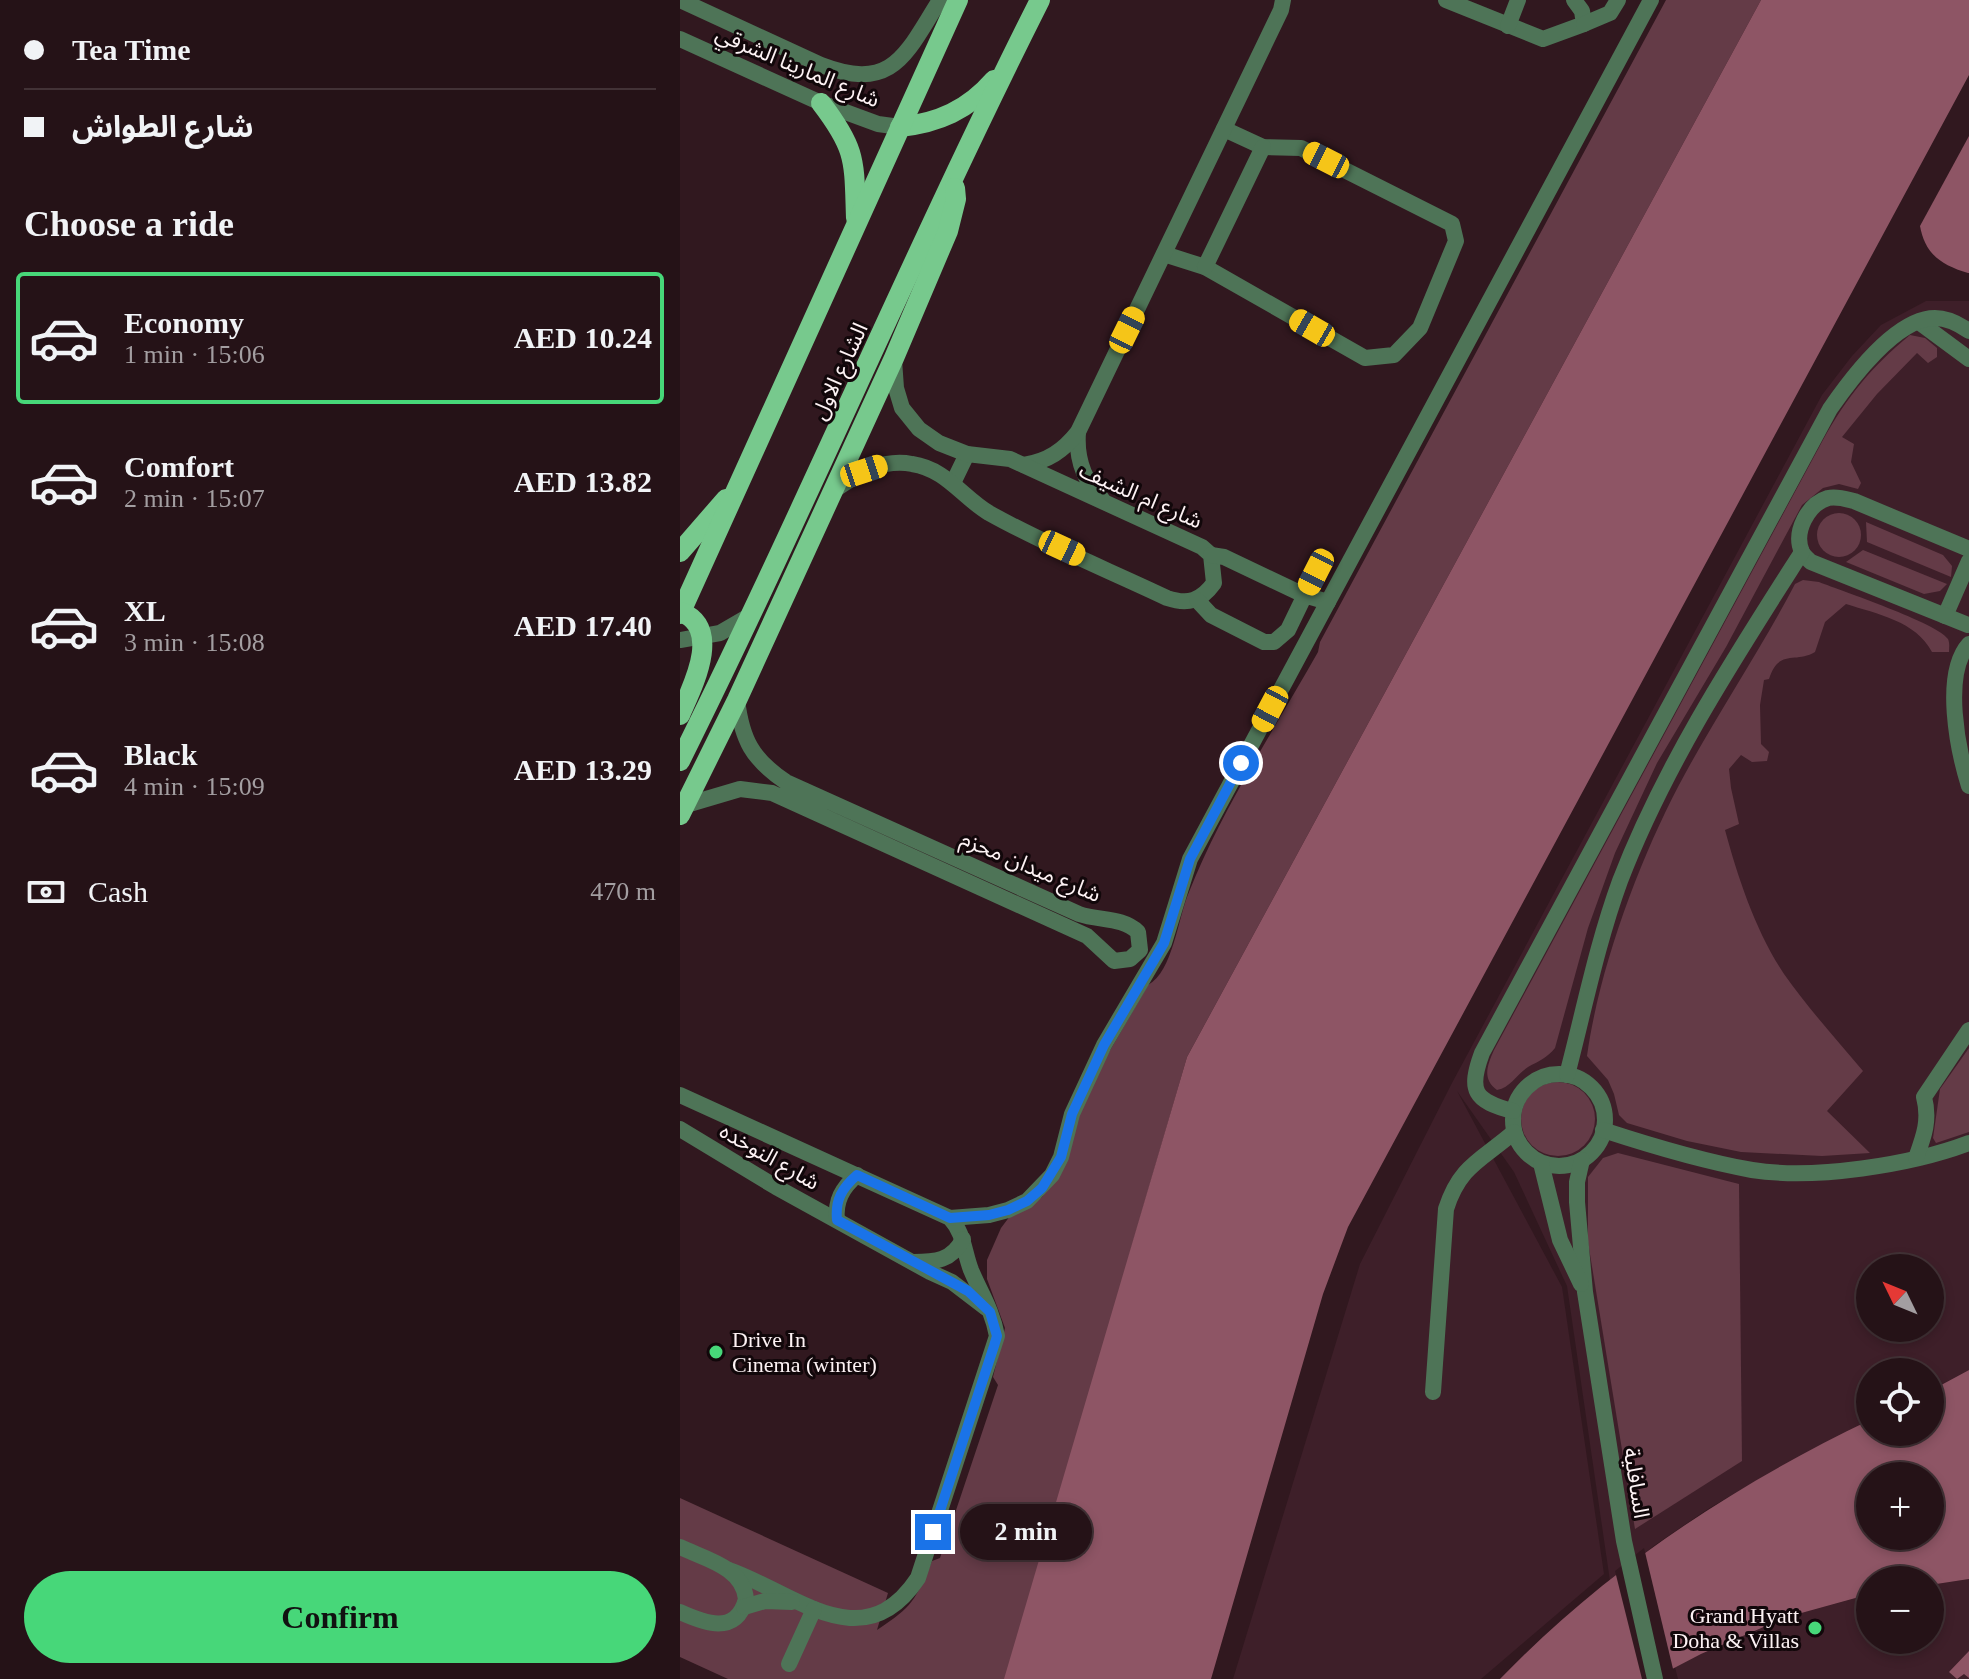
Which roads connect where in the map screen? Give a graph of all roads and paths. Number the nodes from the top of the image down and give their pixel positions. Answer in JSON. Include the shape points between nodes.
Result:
{"nodes":[{"id":1,"x":680,"y":0,"type":"edge"},
{"id":2,"x":940,"y":0,"type":"edge"},
{"id":3,"x":958,"y":0,"type":"edge"},
{"id":4,"x":1040,"y":0,"type":"edge"},
{"id":5,"x":1283,"y":0,"type":"edge"},
{"id":6,"x":1446,"y":0,"type":"edge"},
{"id":7,"x":1518,"y":0,"type":"edge"},
{"id":8,"x":1574,"y":0,"type":"edge"},
{"id":9,"x":1618,"y":0,"type":"edge"},
{"id":10,"x":1651,"y":0,"type":"edge"},
{"id":11,"x":1584,"y":24,"type":"junction"},
{"id":12,"x":1508,"y":26,"type":"junction"},
{"id":13,"x":680,"y":39,"type":"edge"},
{"id":14,"x":1007,"y":66,"type":"junction"},
{"id":15,"x":821,"y":103,"type":"junction"},
{"id":16,"x":900,"y":127,"type":"junction"},
{"id":17,"x":1224,"y":129,"type":"junction"},
{"id":18,"x":1263,"y":147,"type":"junction"},
{"id":19,"x":954,"y":176,"type":"junction"},
{"id":20,"x":856,"y":225,"type":"junction"},
{"id":21,"x":1164,"y":254,"type":"junction"},
{"id":22,"x":1205,"y":267,"type":"junction"},
{"id":23,"x":1919,"y":322,"type":"junction"},
{"id":24,"x":1969,"y":331,"type":"edge"},
{"id":25,"x":894,"y":358,"type":"junction"},
{"id":26,"x":1969,"y":359,"type":"edge"},
{"id":27,"x":1078,"y":432,"type":"junction"},
{"id":28,"x":967,"y":454,"type":"junction"},
{"id":29,"x":1024,"y":465,"type":"junction"},
{"id":30,"x":953,"y":483,"type":"junction"},
{"id":31,"x":734,"y":491,"type":"junction"},
{"id":32,"x":833,"y":491,"type":"junction"},
{"id":33,"x":1111,"y":505,"type":"junction"},
{"id":34,"x":1969,"y":549,"type":"edge"},
{"id":35,"x":680,"y":552,"type":"edge"},
{"id":36,"x":1802,"y":552,"type":"junction"},
{"id":37,"x":1211,"y":555,"type":"junction"},
{"id":38,"x":1969,"y":561,"type":"edge"},
{"id":39,"x":1316,"y":572,"type":"dead end"},
{"id":40,"x":1304,"y":595,"type":"junction"},
{"id":41,"x":1197,"y":600,"type":"junction"},
{"id":42,"x":1328,"y":602,"type":"junction"},
{"id":43,"x":680,"y":612,"type":"edge"},
{"id":44,"x":752,"y":614,"type":"junction"},
{"id":45,"x":1945,"y":616,"type":"junction"},
{"id":46,"x":1969,"y":630,"type":"edge"},
{"id":47,"x":703,"y":638,"type":"junction"},
{"id":48,"x":680,"y":640,"type":"edge"},
{"id":49,"x":737,"y":700,"type":"junction"},
{"id":50,"x":1962,"y":702,"type":"edge"},
{"id":51,"x":680,"y":715,"type":"edge"},
{"id":52,"x":680,"y":761,"type":"edge"},
{"id":53,"x":1969,"y":786,"type":"edge"},
{"id":54,"x":683,"y":810,"type":"edge"},
{"id":55,"x":1969,"y":1030,"type":"edge"},
{"id":56,"x":1567,"y":1075,"type":"junction"},
{"id":57,"x":680,"y":1095,"type":"edge"},
{"id":58,"x":1513,"y":1111,"type":"junction"},
{"id":59,"x":680,"y":1129,"type":"edge"},
{"id":60,"x":1603,"y":1130,"type":"junction"},
{"id":61,"x":1514,"y":1132,"type":"junction"},
{"id":62,"x":1969,"y":1143,"type":"edge"},
{"id":63,"x":1916,"y":1158,"type":"junction"},
{"id":64,"x":1582,"y":1160,"type":"junction"},
{"id":65,"x":1541,"y":1163,"type":"junction"},
{"id":66,"x":857,"y":1175,"type":"junction"},
{"id":67,"x":950,"y":1218,"type":"junction"},
{"id":68,"x":837,"y":1220,"type":"junction"},
{"id":69,"x":963,"y":1239,"type":"junction"},
{"id":70,"x":912,"y":1262,"type":"junction"},
{"id":71,"x":1585,"y":1292,"type":"junction"},
{"id":72,"x":990,"y":1312,"type":"junction"},
{"id":73,"x":1433,"y":1392,"type":"dead end"},
{"id":74,"x":680,"y":1547,"type":"edge"},
{"id":75,"x":729,"y":1570,"type":"junction"},
{"id":76,"x":806,"y":1606,"type":"junction"},
{"id":77,"x":744,"y":1607,"type":"junction"},
{"id":78,"x":680,"y":1612,"type":"edge"},
{"id":79,"x":789,"y":1664,"type":"dead end"},
{"id":80,"x":1655,"y":1679,"type":"edge"}],
"edges":[{"from":1,"to":2,"type":"street","name":"شارع المارينا الشرقي","via":[[821,65],[862,75],[891,67],[903,57]]},
{"from":3,"to":16,"type":"main road","name":"الشارع الاول"},
{"from":4,"to":14,"type":"main road","name":"الشارع الاول"},
{"from":5,"to":17,"type":"street"},
{"from":6,"to":12,"type":"street"},
{"from":7,"to":12,"type":"street"},
{"from":8,"to":11,"type":"street"},
{"from":9,"to":11,"type":"street","via":[[1610,13]]},
{"from":10,"to":42,"type":"street"},
{"from":11,"to":12,"type":"street","via":[[1543,39]]},
{"from":13,"to":15,"type":"street","name":"شارع المارينا الشرقي"},
{"from":14,"to":16,"type":"main road","via":[[957,112]]},
{"from":14,"to":19,"type":"main road","name":"الشارع الاول"},
{"from":15,"to":16,"type":"street","name":"شارع المارينا الشرقي"},
{"from":15,"to":20,"type":"main road","via":[[852,151]]},
{"from":16,"to":20,"type":"main road","name":"الشارع الاول"},
{"from":17,"to":18,"type":"street"},
{"from":17,"to":21,"type":"street"},
{"from":18,"to":22,"type":"street"},
{"from":18,"to":22,"type":"street","via":[[1301,148],[1452,224],[1456,241],[1420,328],[1394,355],[1365,358]]},
{"from":19,"to":25,"type":"main road","via":[[956,199],[948,231]]},
{"from":19,"to":44,"type":"main road","name":"الشارع الاول"},
{"from":20,"to":31,"type":"main road","name":"الشارع الاول"},
{"from":21,"to":22,"type":"street"},
{"from":21,"to":27,"type":"street"},
{"from":23,"to":24,"type":"street","via":[[1933,317],[1951,320]]},
{"from":23,"to":26,"type":"street"},
{"from":23,"to":58,"type":"street","via":[[1879,350],[1830,409],[1482,1053],[1474,1088],[1494,1106]]},
{"from":25,"to":28,"type":"street","name":"شارع ام الشيف","via":[[896,388],[909,418],[939,443]]},
{"from":25,"to":32,"type":"main road"},
{"from":27,"to":29,"type":"street","via":[[1049,458]]},
{"from":27,"to":33,"type":"street","via":[[1083,474]]},
{"from":28,"to":29,"type":"street","name":"شارع ام الشيف"},
{"from":28,"to":30,"type":"street"},
{"from":29,"to":33,"type":"street","name":"شارع ام الشيف"},
{"from":30,"to":32,"type":"street","via":[[911,463],[883,464]]},
{"from":30,"to":41,"type":"street","via":[[1002,520],[1167,598]]},
{"from":31,"to":35,"type":"main road"},
{"from":31,"to":43,"type":"main road","name":"الشارع الاول"},
{"from":32,"to":49,"type":"main road"},
{"from":33,"to":37,"type":"street","name":"شارع ام الشيف"},
{"from":34,"to":36,"type":"street","via":[[1838,497],[1814,505],[1802,522]]},
{"from":36,"to":45,"type":"street","via":[[1832,572]]},
{"from":36,"to":56,"type":"street","via":[[1693,730],[1654,805],[1601,938]]},
{"from":37,"to":40,"type":"street"},
{"from":37,"to":41,"type":"street","name":"شارع ام الشيف","via":[[1214,583]]},
{"from":38,"to":45,"type":"street"},
{"from":39,"to":40,"type":"street"},
{"from":40,"to":41,"type":"street","via":[[1288,630],[1274,642],[1211,615]]},
{"from":40,"to":42,"type":"street"},
{"from":42,"to":67,"type":"street","via":[[1190,859],[1164,943],[1104,1045],[1072,1114],[1052,1175],[1027,1201],[1008,1210]]},
{"from":43,"to":47,"type":"main road","via":[[694,619]]},
{"from":44,"to":47,"type":"street"},
{"from":44,"to":52,"type":"main road","name":"الشارع الاول"},
{"from":45,"to":46,"type":"street"},
{"from":46,"to":50,"type":"street","via":[[1956,668]]},
{"from":47,"to":48,"type":"street"},
{"from":47,"to":51,"type":"main road","via":[[696,677]]},
{"from":49,"to":54,"type":"main road"},
{"from":49,"to":54,"type":"street","name":"شارع ميدان محزم","via":[[747,744],[786,782],[1079,914],[1126,922],[1138,932],[1140,950],[1130,959],[1114,961],[1087,936],[772,793],[740,789]]},
{"from":50,"to":53,"type":"street","via":[[1958,747]]},
{"from":55,"to":63,"type":"street","via":[[1924,1097],[1926,1130]]},
{"from":56,"to":58,"type":"street","via":[[1533,1082]]},
{"from":56,"to":60,"type":"street","via":[[1594,1090],[1603,1109]]},
{"from":57,"to":66,"type":"street","name":"شارع النوخده"},
{"from":58,"to":61,"type":"street"},
{"from":59,"to":68,"type":"street","name":"شارع النوخده"},
{"from":60,"to":63,"type":"street","via":[[1753,1170],[1826,1172]]},
{"from":60,"to":64,"type":"street"},
{"from":61,"to":65,"type":"street","via":[[1524,1151]]},
{"from":61,"to":73,"type":"street","via":[[1466,1169],[1446,1209]]},
{"from":62,"to":63,"type":"street"},
{"from":64,"to":65,"type":"street","via":[[1562,1166]]},
{"from":64,"to":71,"type":"street","name":"السافلية","via":[[1577,1202]]},
{"from":65,"to":71,"type":"street","name":"السافلية","via":[[1560,1240]]},
{"from":66,"to":67,"type":"street","name":"شارع النوخده"},
{"from":66,"to":68,"type":"street","via":[[838,1200]]},
{"from":67,"to":69,"type":"street"},
{"from":68,"to":70,"type":"street","name":"شارع النوخده"},
{"from":69,"to":70,"type":"street","via":[[947,1257]]},
{"from":69,"to":72,"type":"street"},
{"from":70,"to":72,"type":"street","name":"شارع النوخده","via":[[968,1291]]},
{"from":71,"to":80,"type":"street","name":"السافلية","via":[[1624,1541]]},
{"from":72,"to":76,"type":"street","via":[[997,1336],[918,1578],[892,1608],[875,1615],[832,1617]]},
{"from":74,"to":75,"type":"street"},
{"from":75,"to":76,"type":"street"},
{"from":75,"to":77,"type":"street","via":[[743,1584]]},
{"from":76,"to":77,"type":"street","via":[[765,1601]]},
{"from":76,"to":79,"type":"street"},
{"from":77,"to":78,"type":"street","via":[[717,1624]]}]}
